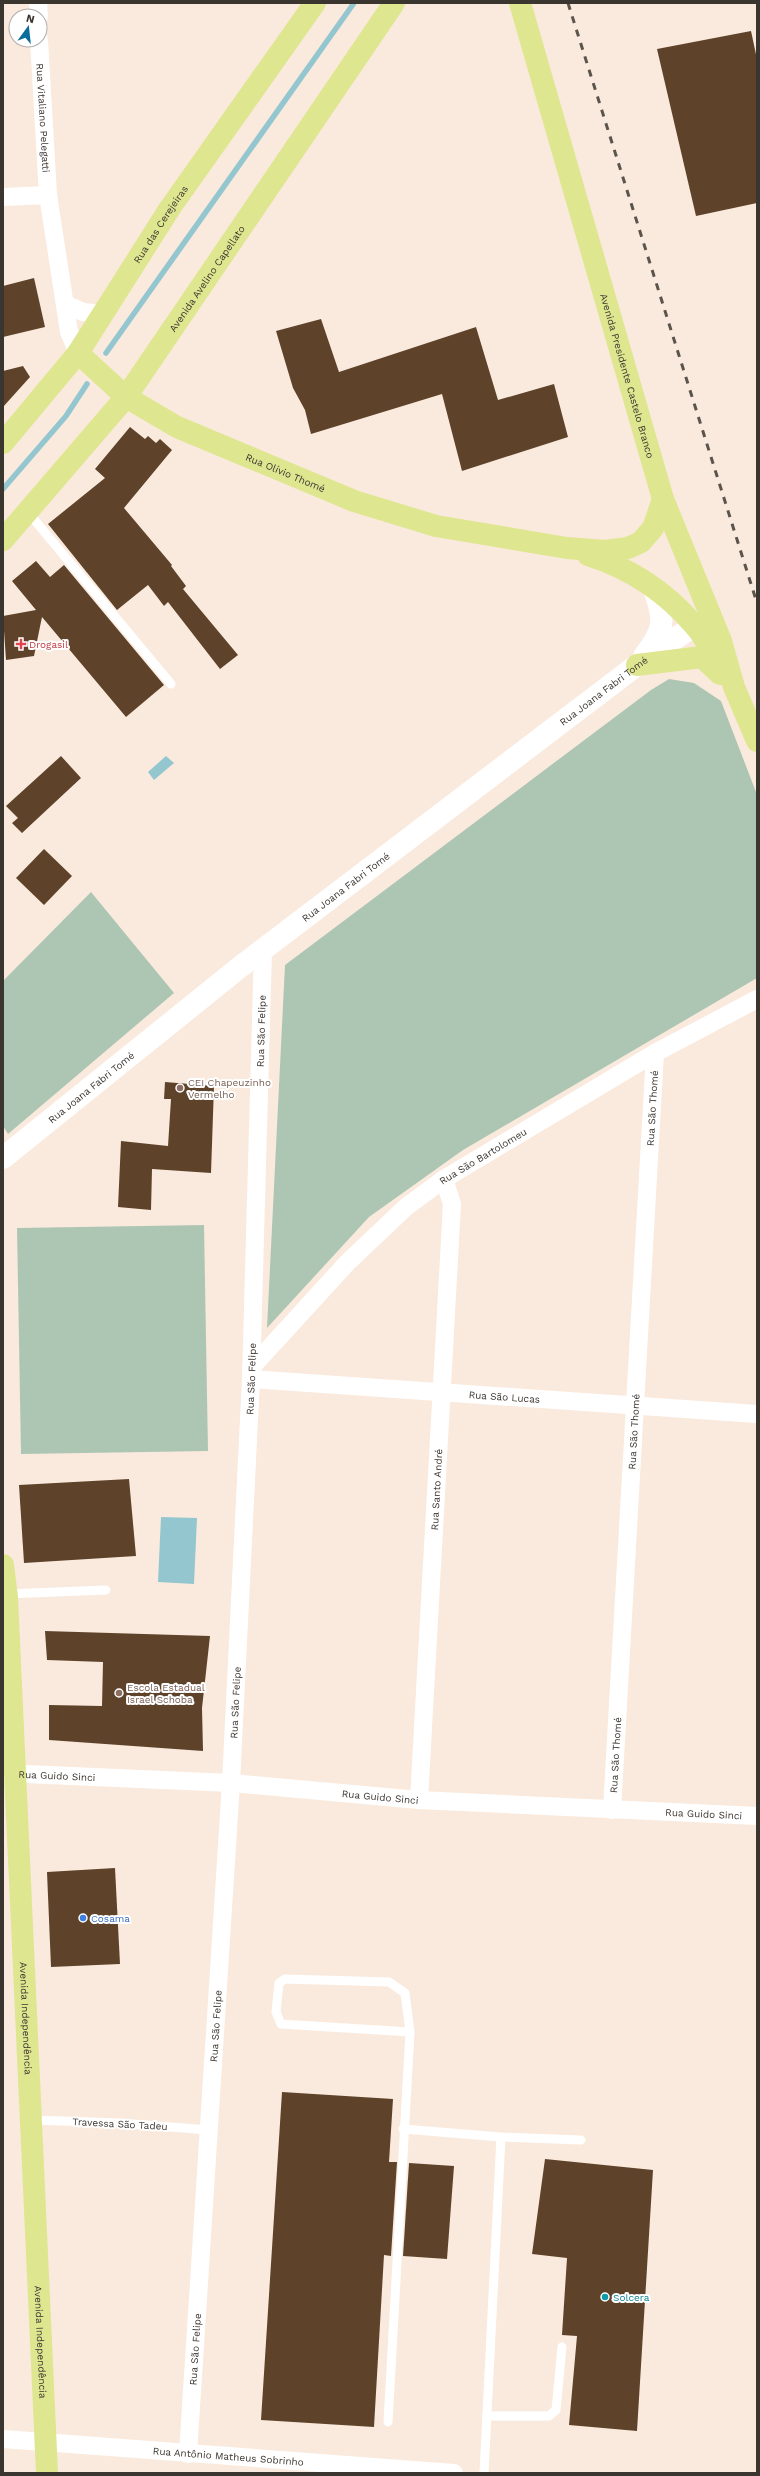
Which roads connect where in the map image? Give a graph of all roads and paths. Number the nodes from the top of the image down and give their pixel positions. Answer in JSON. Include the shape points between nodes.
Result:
{"nodes":[{"id":1,"x":315,"y":3,"type":"edge"},
{"id":2,"x":394,"y":3,"type":"edge"},
{"id":3,"x":520,"y":3,"type":"edge"},
{"id":4,"x":39,"y":48,"type":"edge"},
{"id":5,"x":48,"y":195,"type":"junction"},
{"id":6,"x":3,"y":197,"type":"edge"},
{"id":7,"x":65,"y":304,"type":"junction"},
{"id":8,"x":102,"y":314,"type":"junction"},
{"id":9,"x":78,"y":353,"type":"junction"},
{"id":10,"x":126,"y":397,"type":"junction"},
{"id":11,"x":3,"y":442,"type":"edge"},
{"id":12,"x":663,"y":499,"type":"junction"},
{"id":13,"x":27,"y":511,"type":"junction"},
{"id":14,"x":3,"y":540,"type":"edge"},
{"id":15,"x":567,"y":548,"type":"junction"},
{"id":16,"x":654,"y":588,"type":"junction"},
{"id":17,"x":695,"y":625,"type":"junction"},
{"id":18,"x":721,"y":641,"type":"junction"},
{"id":19,"x":637,"y":665,"type":"junction"},
{"id":20,"x":171,"y":684,"type":"dead end"},
{"id":21,"x":734,"y":687,"type":"junction"},
{"id":22,"x":757,"y":741,"type":"edge"},
{"id":23,"x":263,"y":949,"type":"junction"},
{"id":24,"x":757,"y":999,"type":"edge"},
{"id":25,"x":655,"y":1053,"type":"junction"},
{"id":26,"x":3,"y":1158,"type":"edge"},
{"id":27,"x":444,"y":1179,"type":"junction"},
{"id":28,"x":251,"y":1373,"type":"junction"},
{"id":29,"x":442,"y":1391,"type":"junction"},
{"id":30,"x":633,"y":1407,"type":"junction"},
{"id":31,"x":757,"y":1414,"type":"edge"},
{"id":32,"x":3,"y":1564,"type":"edge"},
{"id":33,"x":106,"y":1590,"type":"dead end"},
{"id":34,"x":6,"y":1594,"type":"junction"},
{"id":35,"x":9,"y":1773,"type":"edge"},
{"id":36,"x":231,"y":1783,"type":"junction"},
{"id":37,"x":419,"y":1800,"type":"junction"},
{"id":38,"x":612,"y":1810,"type":"junction"},
{"id":39,"x":757,"y":1816,"type":"edge"},
{"id":40,"x":410,"y":2032,"type":"junction"},
{"id":41,"x":32,"y":2120,"type":"junction"},
{"id":42,"x":403,"y":2129,"type":"junction"},
{"id":43,"x":208,"y":2130,"type":"junction"},
{"id":44,"x":501,"y":2137,"type":"junction"},
{"id":45,"x":581,"y":2140,"type":"dead end"},
{"id":46,"x":562,"y":2347,"type":"dead end"},
{"id":47,"x":487,"y":2416,"type":"junction"},
{"id":48,"x":388,"y":2422,"type":"dead end"},
{"id":49,"x":3,"y":2439,"type":"edge"},
{"id":50,"x":47,"y":2443,"type":"junction"},
{"id":51,"x":188,"y":2454,"type":"junction"},
{"id":52,"x":47,"y":2473,"type":"edge"},
{"id":53,"x":454,"y":2473,"type":"edge"},
{"id":54,"x":484,"y":2473,"type":"edge"}],
"edges":[{"from":1,"to":8,"type":"main road","name":"Rua das Cerejeiras","via":[[170,208]]},
{"from":2,"to":10,"type":"main road","name":"Avenida Avelino Capellato"},
{"from":3,"to":12,"type":"main road","name":"Avenida Presidente Castelo Branco"},
{"from":4,"to":5,"type":"street","name":"Rua Vitaliano Pelegatti"},
{"from":5,"to":6,"type":"street"},
{"from":5,"to":7,"type":"street","name":"Rua Olívio Thomé"},
{"from":7,"to":8,"type":"street","via":[[83,312]]},
{"from":7,"to":9,"type":"street","name":"Rua Olívio Thomé","via":[[69,332]]},
{"from":8,"to":9,"type":"main road","name":"Rua das Cerejeiras"},
{"from":9,"to":10,"type":"main road","name":"Rua Olívio Thomé"},
{"from":9,"to":11,"type":"main road","name":"Rua das Cerejeiras"},
{"from":10,"to":13,"type":"main road","name":"Avenida Avelino Capellato"},
{"from":10,"to":15,"type":"main road","name":"Rua Olívio Thomé","via":[[177,427],[354,501],[436,526]]},
{"from":12,"to":15,"type":"main road","via":[[653,528],[641,542],[628,548],[605,551]]},
{"from":12,"to":18,"type":"main road","name":"Avenida Presidente Castelo Branco"},
{"from":13,"to":14,"type":"main road","name":"Avenida Avelino Capellato"},
{"from":13,"to":20,"type":"lane"},
{"from":15,"to":16,"type":"main road","via":[[613,563]]},
{"from":16,"to":17,"type":"main road"},
{"from":16,"to":19,"type":"street","via":[[661,608],[662,625],[658,638]]},
{"from":17,"to":18,"type":"main road","via":[[705,627]]},
{"from":17,"to":19,"type":"street","name":"Rua Joana Fabri Tomé"},
{"from":17,"to":21,"type":"main road"},
{"from":18,"to":21,"type":"main road","name":"Avenida Presidente Castelo Branco"},
{"from":19,"to":21,"type":"main road","via":[[702,657]]},
{"from":19,"to":23,"type":"street","name":"Rua Joana Fabri Tomé"},
{"from":21,"to":22,"type":"main road","name":"Avenida Presidente Castelo Branco"},
{"from":23,"to":26,"type":"street","name":"Rua Joana Fabri Tomé"},
{"from":23,"to":28,"type":"street","name":"Rua São Felipe"},
{"from":24,"to":25,"type":"street","name":"Rua São Bartolomeu"},
{"from":25,"to":27,"type":"street","name":"Rua São Bartolomeu"},
{"from":25,"to":30,"type":"street","name":"Rua São Thomé"},
{"from":27,"to":28,"type":"street","name":"Rua São Bartolomeu","via":[[406,1207],[347,1262]]},
{"from":27,"to":29,"type":"street","name":"Rua Santo André","via":[[452,1204]]},
{"from":28,"to":29,"type":"street","name":"Rua São Lucas"},
{"from":28,"to":36,"type":"street","name":"Rua São Felipe"},
{"from":29,"to":30,"type":"street","name":"Rua São Lucas"},
{"from":29,"to":37,"type":"street","name":"Rua Santo André"},
{"from":30,"to":31,"type":"street","name":"Rua São Lucas"},
{"from":30,"to":38,"type":"street","name":"Rua São Thomé"},
{"from":32,"to":34,"type":"main road","name":"Avenida Independência"},
{"from":33,"to":34,"type":"lane"},
{"from":34,"to":35,"type":"main road","name":"Avenida Independência"},
{"from":35,"to":36,"type":"street","name":"Rua Guido Sinci"},
{"from":35,"to":41,"type":"main road","name":"Avenida Independência"},
{"from":36,"to":37,"type":"street","name":"Rua Guido Sinci"},
{"from":36,"to":43,"type":"street","name":"Rua São Felipe"},
{"from":37,"to":38,"type":"street","name":"Rua Guido Sinci"},
{"from":38,"to":39,"type":"street","name":"Rua Guido Sinci"},
{"from":40,"to":40,"type":"lane","via":[[405,1993],[389,1982],[285,1978],[279,1983],[276,2012],[281,2024]]},
{"from":40,"to":42,"type":"lane"},
{"from":41,"to":43,"type":"lane","name":"Travessa São Tadeu"},
{"from":41,"to":50,"type":"main road","name":"Avenida Independência","via":[[40,2357]]},
{"from":42,"to":44,"type":"lane"},
{"from":42,"to":48,"type":"lane"},
{"from":43,"to":51,"type":"street","name":"Rua São Felipe"},
{"from":44,"to":45,"type":"lane"},
{"from":44,"to":47,"type":"lane"},
{"from":46,"to":47,"type":"lane","via":[[556,2410],[549,2416]]},
{"from":47,"to":54,"type":"lane"},
{"from":49,"to":50,"type":"street","name":"Rua Antônio Matheus Sobrinho"},
{"from":50,"to":51,"type":"street","name":"Rua Antônio Matheus Sobrinho"},
{"from":50,"to":52,"type":"main road","name":"Avenida Independência"},
{"from":51,"to":53,"type":"street","name":"Rua Antônio Matheus Sobrinho"}]}
